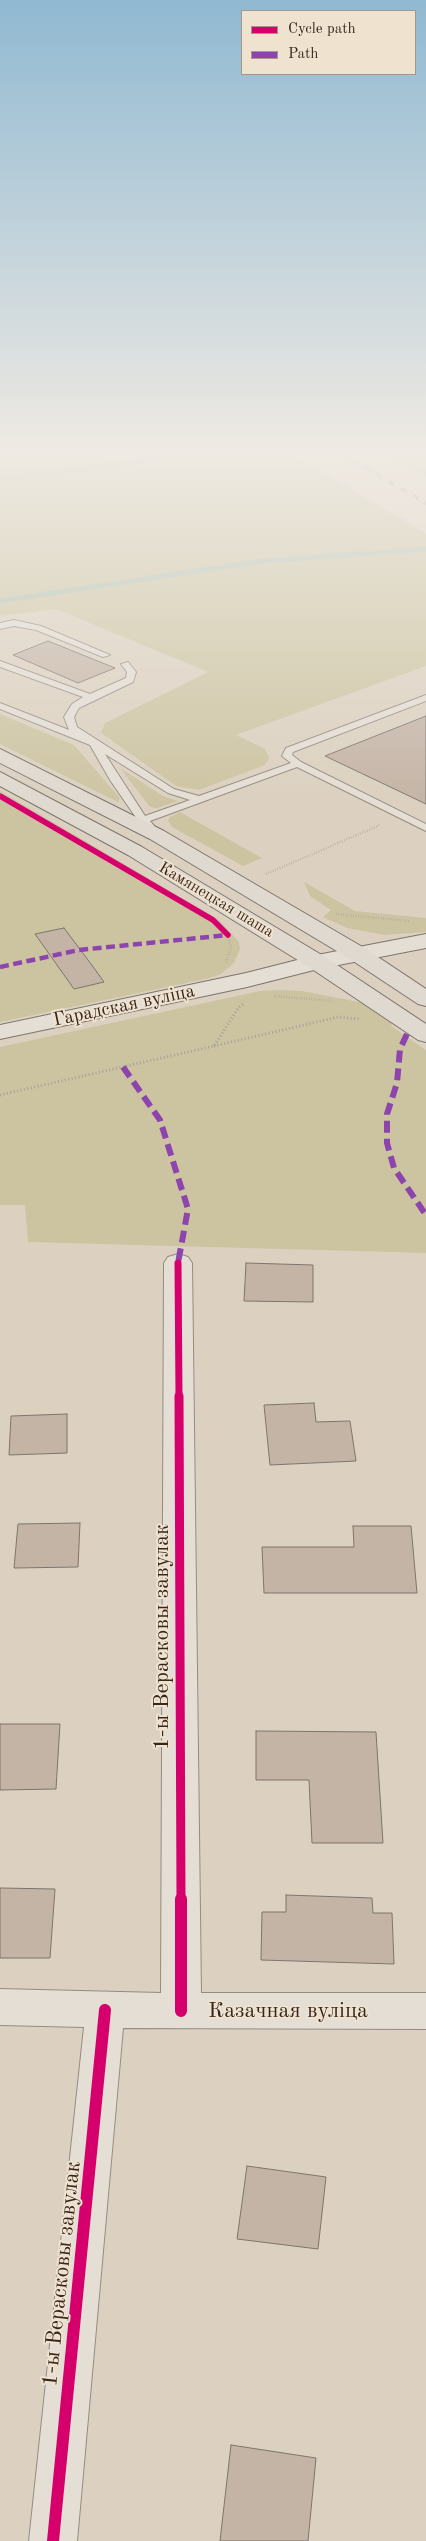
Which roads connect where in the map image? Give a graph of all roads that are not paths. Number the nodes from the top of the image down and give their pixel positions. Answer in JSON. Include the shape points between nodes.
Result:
{"nodes":[{"id":1,"x":0,"y":626,"type":"edge"},
{"id":2,"x":106,"y":655,"type":"dead end"},
{"id":3,"x":0,"y":664,"type":"edge"},
{"id":4,"x":125,"y":664,"type":"dead end"},
{"id":5,"x":90,"y":697,"type":"junction"},
{"id":6,"x":426,"y":698,"type":"edge"},
{"id":7,"x":0,"y":706,"type":"edge"},
{"id":8,"x":94,"y":743,"type":"junction"},
{"id":9,"x":0,"y":755,"type":"edge"},
{"id":10,"x":298,"y":764,"type":"junction"},
{"id":11,"x":0,"y":778,"type":"edge"},
{"id":12,"x":201,"y":800,"type":"junction"},
{"id":13,"x":143,"y":820,"type":"junction"},
{"id":14,"x":426,"y":828,"type":"edge"},
{"id":15,"x":157,"y":835,"type":"junction"},
{"id":16,"x":421,"y":932,"type":"edge"},
{"id":17,"x":426,"y":956,"type":"edge"},
{"id":18,"x":366,"y":960,"type":"junction"},
{"id":19,"x":325,"y":967,"type":"junction"},
{"id":20,"x":426,"y":999,"type":"edge"},
{"id":21,"x":0,"y":1032,"type":"edge"},
{"id":22,"x":426,"y":1035,"type":"edge"},
{"id":23,"x":178,"y":1263,"type":"dead end"},
{"id":24,"x":0,"y":2007,"type":"edge"},
{"id":25,"x":105,"y":2010,"type":"junction"},
{"id":26,"x":181,"y":2011,"type":"junction"},
{"id":27,"x":426,"y":2011,"type":"edge"},
{"id":28,"x":53,"y":2541,"type":"edge"}],
"edges":[{"from":1,"to":2,"type":"lane","via":[[14,623],[38,628]]},
{"from":3,"to":5,"type":"lane"},
{"from":4,"to":5,"type":"lane","via":[[132,672],[130,680]]},
{"from":5,"to":8,"type":"lane","via":[[75,706],[69,717],[73,729]]},
{"from":6,"to":10,"type":"lane","via":[[289,750],[287,756]]},
{"from":7,"to":8,"type":"lane"},
{"from":8,"to":12,"type":"lane","via":[[171,791]]},
{"from":8,"to":13,"type":"lane"},
{"from":9,"to":15,"type":"main road","name":"Камянецкая шаша"},
{"from":10,"to":12,"type":"lane"},
{"from":10,"to":14,"type":"lane"},
{"from":11,"to":19,"type":"main road","name":"Камянецкая шаша","via":[[135,851]]},
{"from":12,"to":13,"type":"lane"},
{"from":13,"to":15,"type":"lane"},
{"from":15,"to":18,"type":"main road","name":"Камянецкая шаша"},
{"from":16,"to":18,"type":"street"},
{"from":17,"to":18,"type":"street"},
{"from":18,"to":19,"type":"street","name":"Гарадская вуліца"},
{"from":18,"to":20,"type":"main road","name":"Камянецкая шаша"},
{"from":19,"to":21,"type":"street","name":"Гарадская вуліца","via":[[247,992]]},
{"from":19,"to":22,"type":"main road","name":"Камянецкая шаша"},
{"from":23,"to":26,"type":"street","name":"1-ы Верасковы завулак"},
{"from":24,"to":25,"type":"street","name":"Казачная вуліца"},
{"from":25,"to":26,"type":"street","name":"Казачная вуліца"},
{"from":25,"to":28,"type":"street","name":"1-ы Верасковы завулак"},
{"from":26,"to":27,"type":"street","name":"Казачная вуліца"}]}
